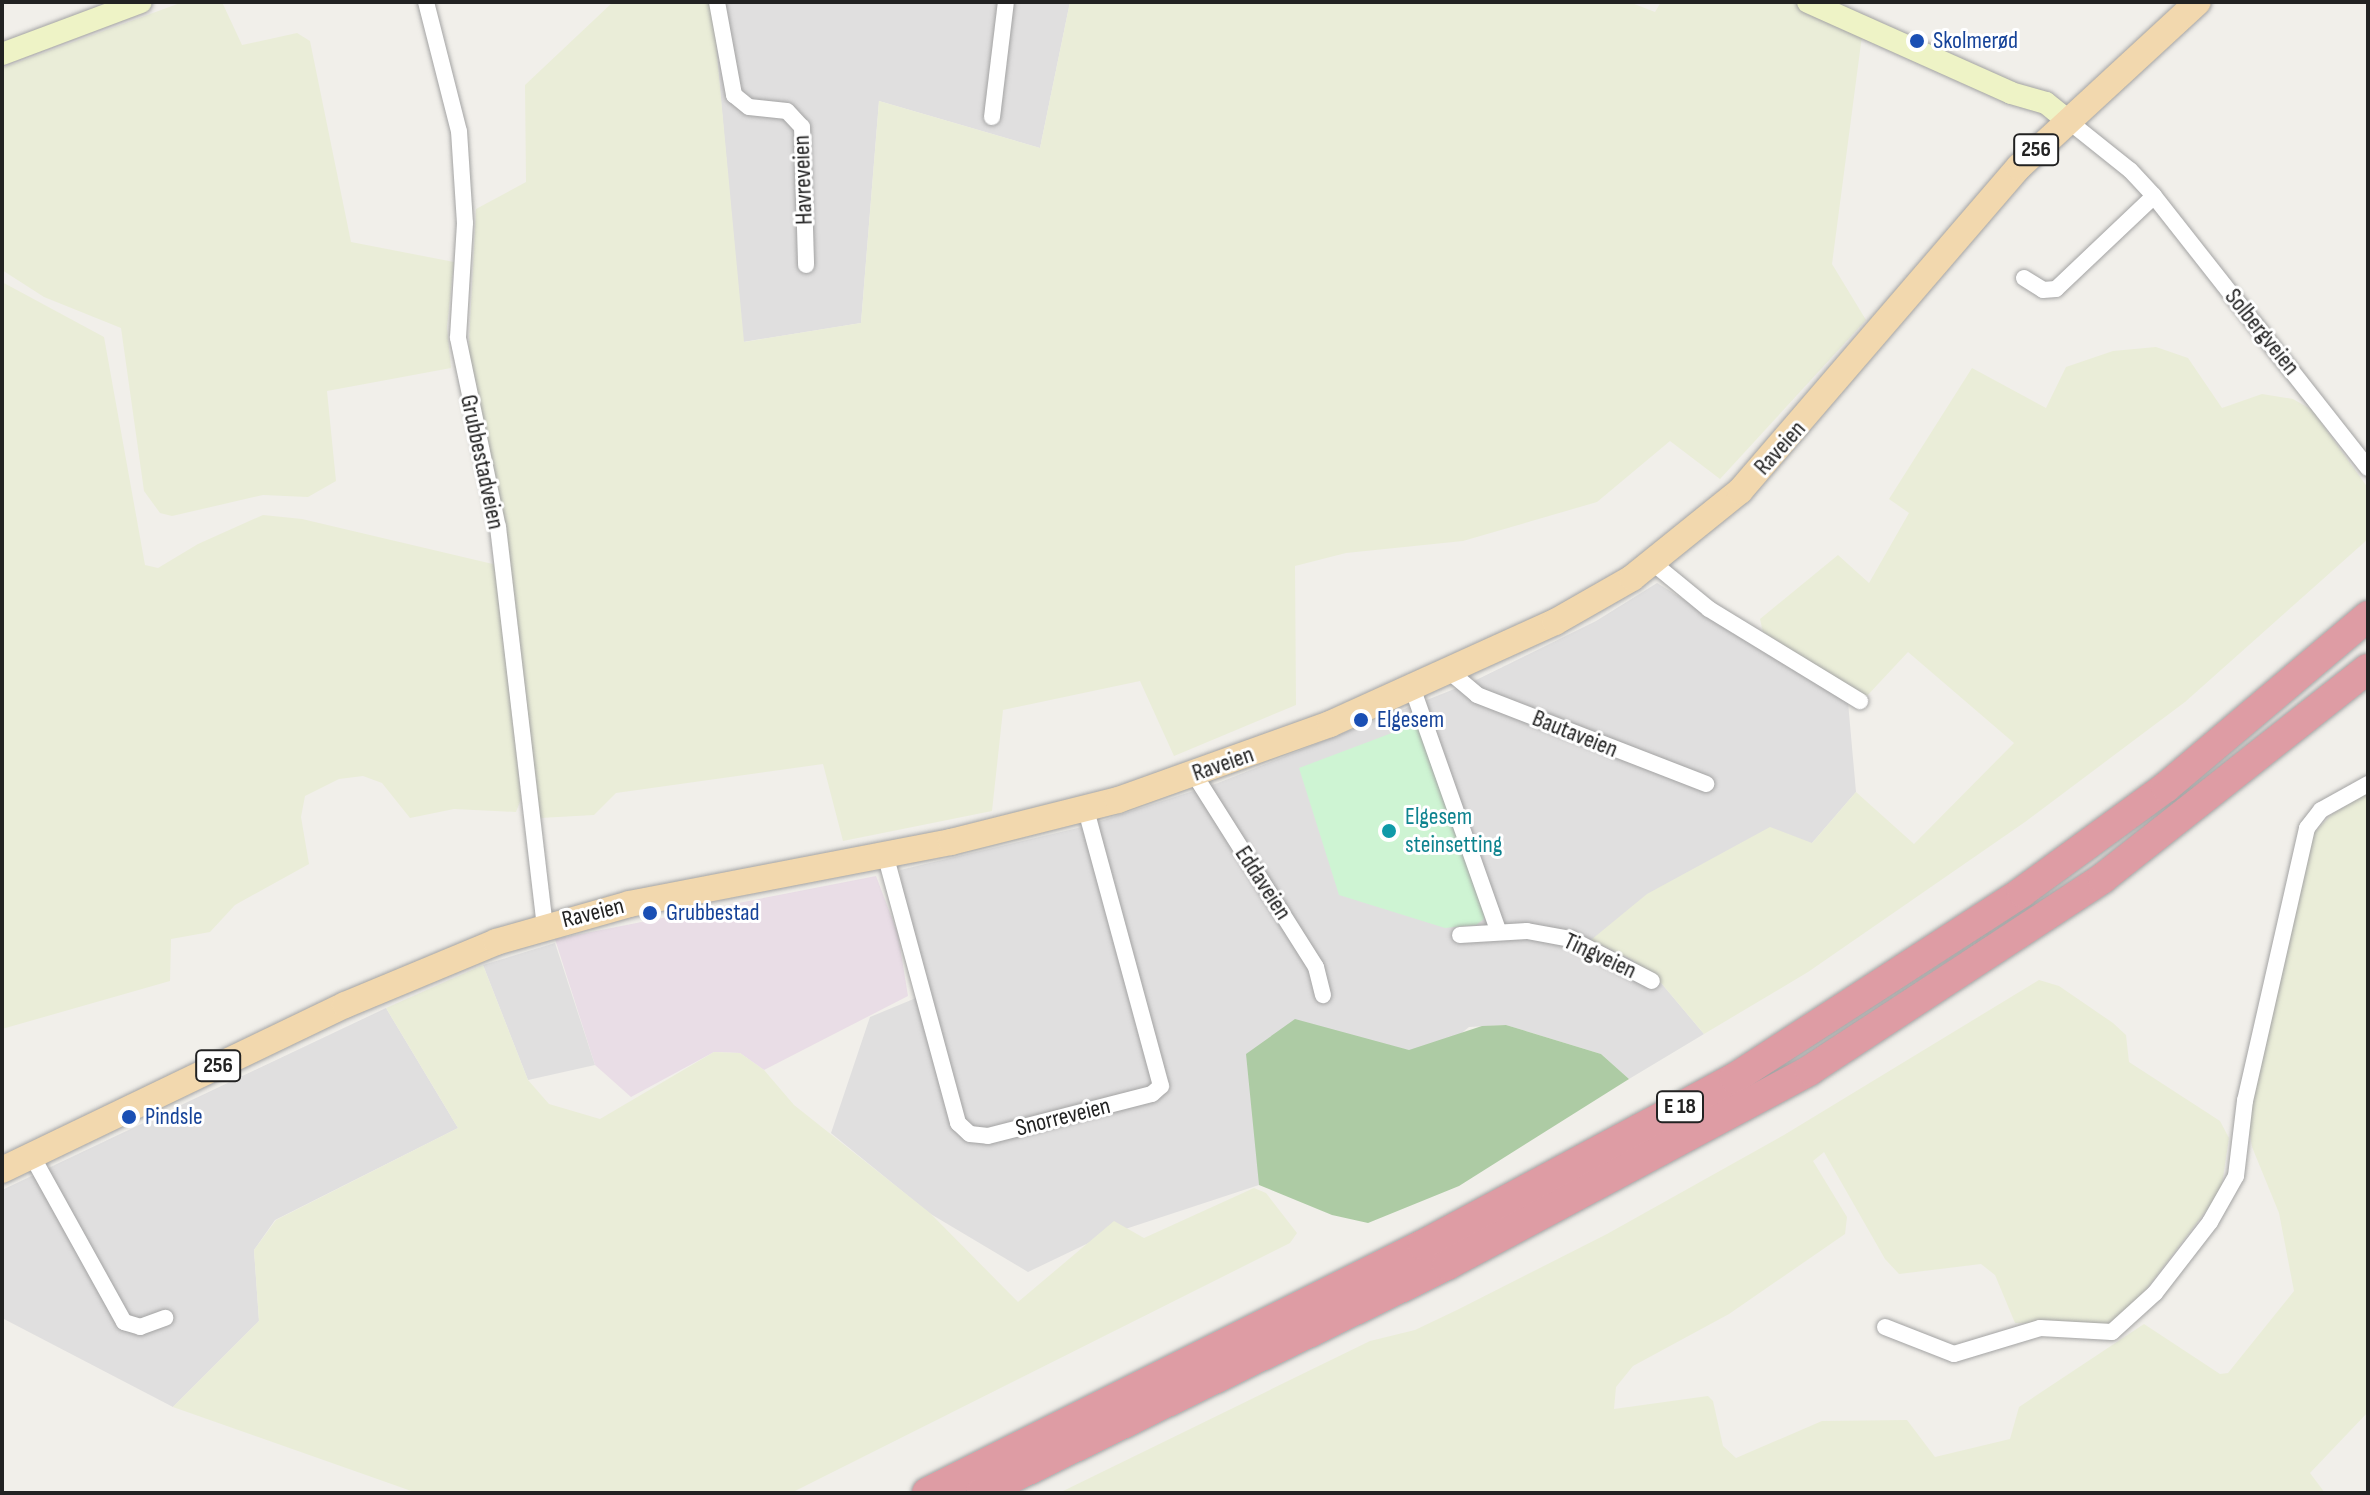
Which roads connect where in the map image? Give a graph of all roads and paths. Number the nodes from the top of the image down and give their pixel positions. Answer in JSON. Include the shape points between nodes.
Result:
{"nodes":[{"id":1,"x":141,"y":2,"type":"edge"},
{"id":2,"x":426,"y":2,"type":"edge"},
{"id":3,"x":717,"y":2,"type":"edge"},
{"id":4,"x":1006,"y":2,"type":"edge"},
{"id":5,"x":1808,"y":2,"type":"edge"},
{"id":6,"x":2198,"y":2,"type":"edge"},
{"id":7,"x":2,"y":54,"type":"edge"},
{"id":8,"x":992,"y":117,"type":"dead end"},
{"id":9,"x":2066,"y":119,"type":"junction"},
{"id":10,"x":2154,"y":196,"type":"junction"},
{"id":11,"x":806,"y":265,"type":"dead end"},
{"id":12,"x":2024,"y":278,"type":"dead end"},
{"id":13,"x":2368,"y":468,"type":"edge"},
{"id":14,"x":1653,"y":563,"type":"junction"},
{"id":15,"x":2368,"y":616,"type":"edge"},
{"id":16,"x":2368,"y":669,"type":"edge"},
{"id":17,"x":1450,"y":672,"type":"junction"},
{"id":18,"x":1413,"y":690,"type":"junction"},
{"id":19,"x":1860,"y":701,"type":"dead end"},
{"id":20,"x":1194,"y":774,"type":"junction"},
{"id":21,"x":1706,"y":784,"type":"dead end"},
{"id":22,"x":2368,"y":784,"type":"edge"},
{"id":23,"x":1086,"y":809,"type":"junction"},
{"id":24,"x":885,"y":854,"type":"junction"},
{"id":25,"x":545,"y":926,"type":"junction"},
{"id":26,"x":1498,"y":930,"type":"junction"},
{"id":27,"x":1460,"y":935,"type":"dead end"},
{"id":28,"x":1652,"y":981,"type":"dead end"},
{"id":29,"x":1323,"y":995,"type":"dead end"},
{"id":30,"x":32,"y":1156,"type":"junction"},
{"id":31,"x":2,"y":1170,"type":"edge"},
{"id":32,"x":165,"y":1318,"type":"dead end"},
{"id":33,"x":1885,"y":1327,"type":"dead end"},
{"id":34,"x":927,"y":1493,"type":"edge"},
{"id":35,"x":981,"y":1493,"type":"edge"}],
"edges":[{"from":1,"to":7,"type":"main road"},
{"from":2,"to":25,"type":"street","name":"Grubbestadveien","via":[[459,131],[465,223],[458,338],[498,527]]},
{"from":3,"to":11,"type":"street","name":"Havreveien","via":[[734,95],[749,107],[787,111],[802,127]]},
{"from":4,"to":8,"type":"street"},
{"from":5,"to":9,"type":"main road","via":[[2011,93],[2052,120]]},
{"from":6,"to":9,"type":"main road","name":"Raveien","number":"256"},
{"from":9,"to":10,"type":"street","name":"Solbergveien"},
{"from":9,"to":14,"type":"main road","name":"Raveien","number":"256","via":[[1990,200],[1765,466]]},
{"from":10,"to":12,"type":"street","via":[[2056,289],[2043,290]]},
{"from":10,"to":13,"type":"street","name":"Solbergveien"},
{"from":14,"to":17,"type":"main road","name":"Raveien","number":"256","via":[[1586,606]]},
{"from":14,"to":19,"type":"street","via":[[1709,609]]},
{"from":15,"to":34,"type":"highway","number":"E 18","via":[[2166,787],[2022,892],[1735,1078],[1423,1245]]},
{"from":16,"to":35,"type":"highway","number":"E 18","via":[[2103,878],[1810,1070],[1447,1265]]},
{"from":17,"to":18,"type":"main road","name":"Raveien","number":"256"},
{"from":17,"to":21,"type":"street","name":"Bautaveien","via":[[1477,695]]},
{"from":18,"to":20,"type":"main road","name":"Raveien","number":"256"},
{"from":18,"to":26,"type":"street"},
{"from":20,"to":23,"type":"main road","name":"Raveien","number":"256"},
{"from":20,"to":29,"type":"street","name":"Eddaveien","via":[[1316,967]]},
{"from":22,"to":33,"type":"street","via":[[2321,810],[2307,828],[2245,1101],[2236,1176],[2210,1222],[2155,1293],[2112,1332],[2040,1328],[1954,1354]]},
{"from":23,"to":24,"type":"main road","name":"Raveien","number":"256"},
{"from":23,"to":24,"type":"street","name":"Snorreveien","via":[[1161,1086],[1152,1094],[988,1136],[970,1134],[958,1123]]},
{"from":24,"to":25,"type":"main road","name":"Raveien","number":"256","via":[[629,904]]},
{"from":25,"to":30,"type":"main road","name":"Raveien","number":"256","via":[[368,994]]},
{"from":26,"to":27,"type":"street","name":"Tingveien"},
{"from":26,"to":28,"type":"street","name":"Tingveien","via":[[1571,939]]},
{"from":30,"to":31,"type":"main road","name":"Raveien","number":"256"},
{"from":30,"to":32,"type":"street","via":[[124,1322],[140,1327]]}]}
